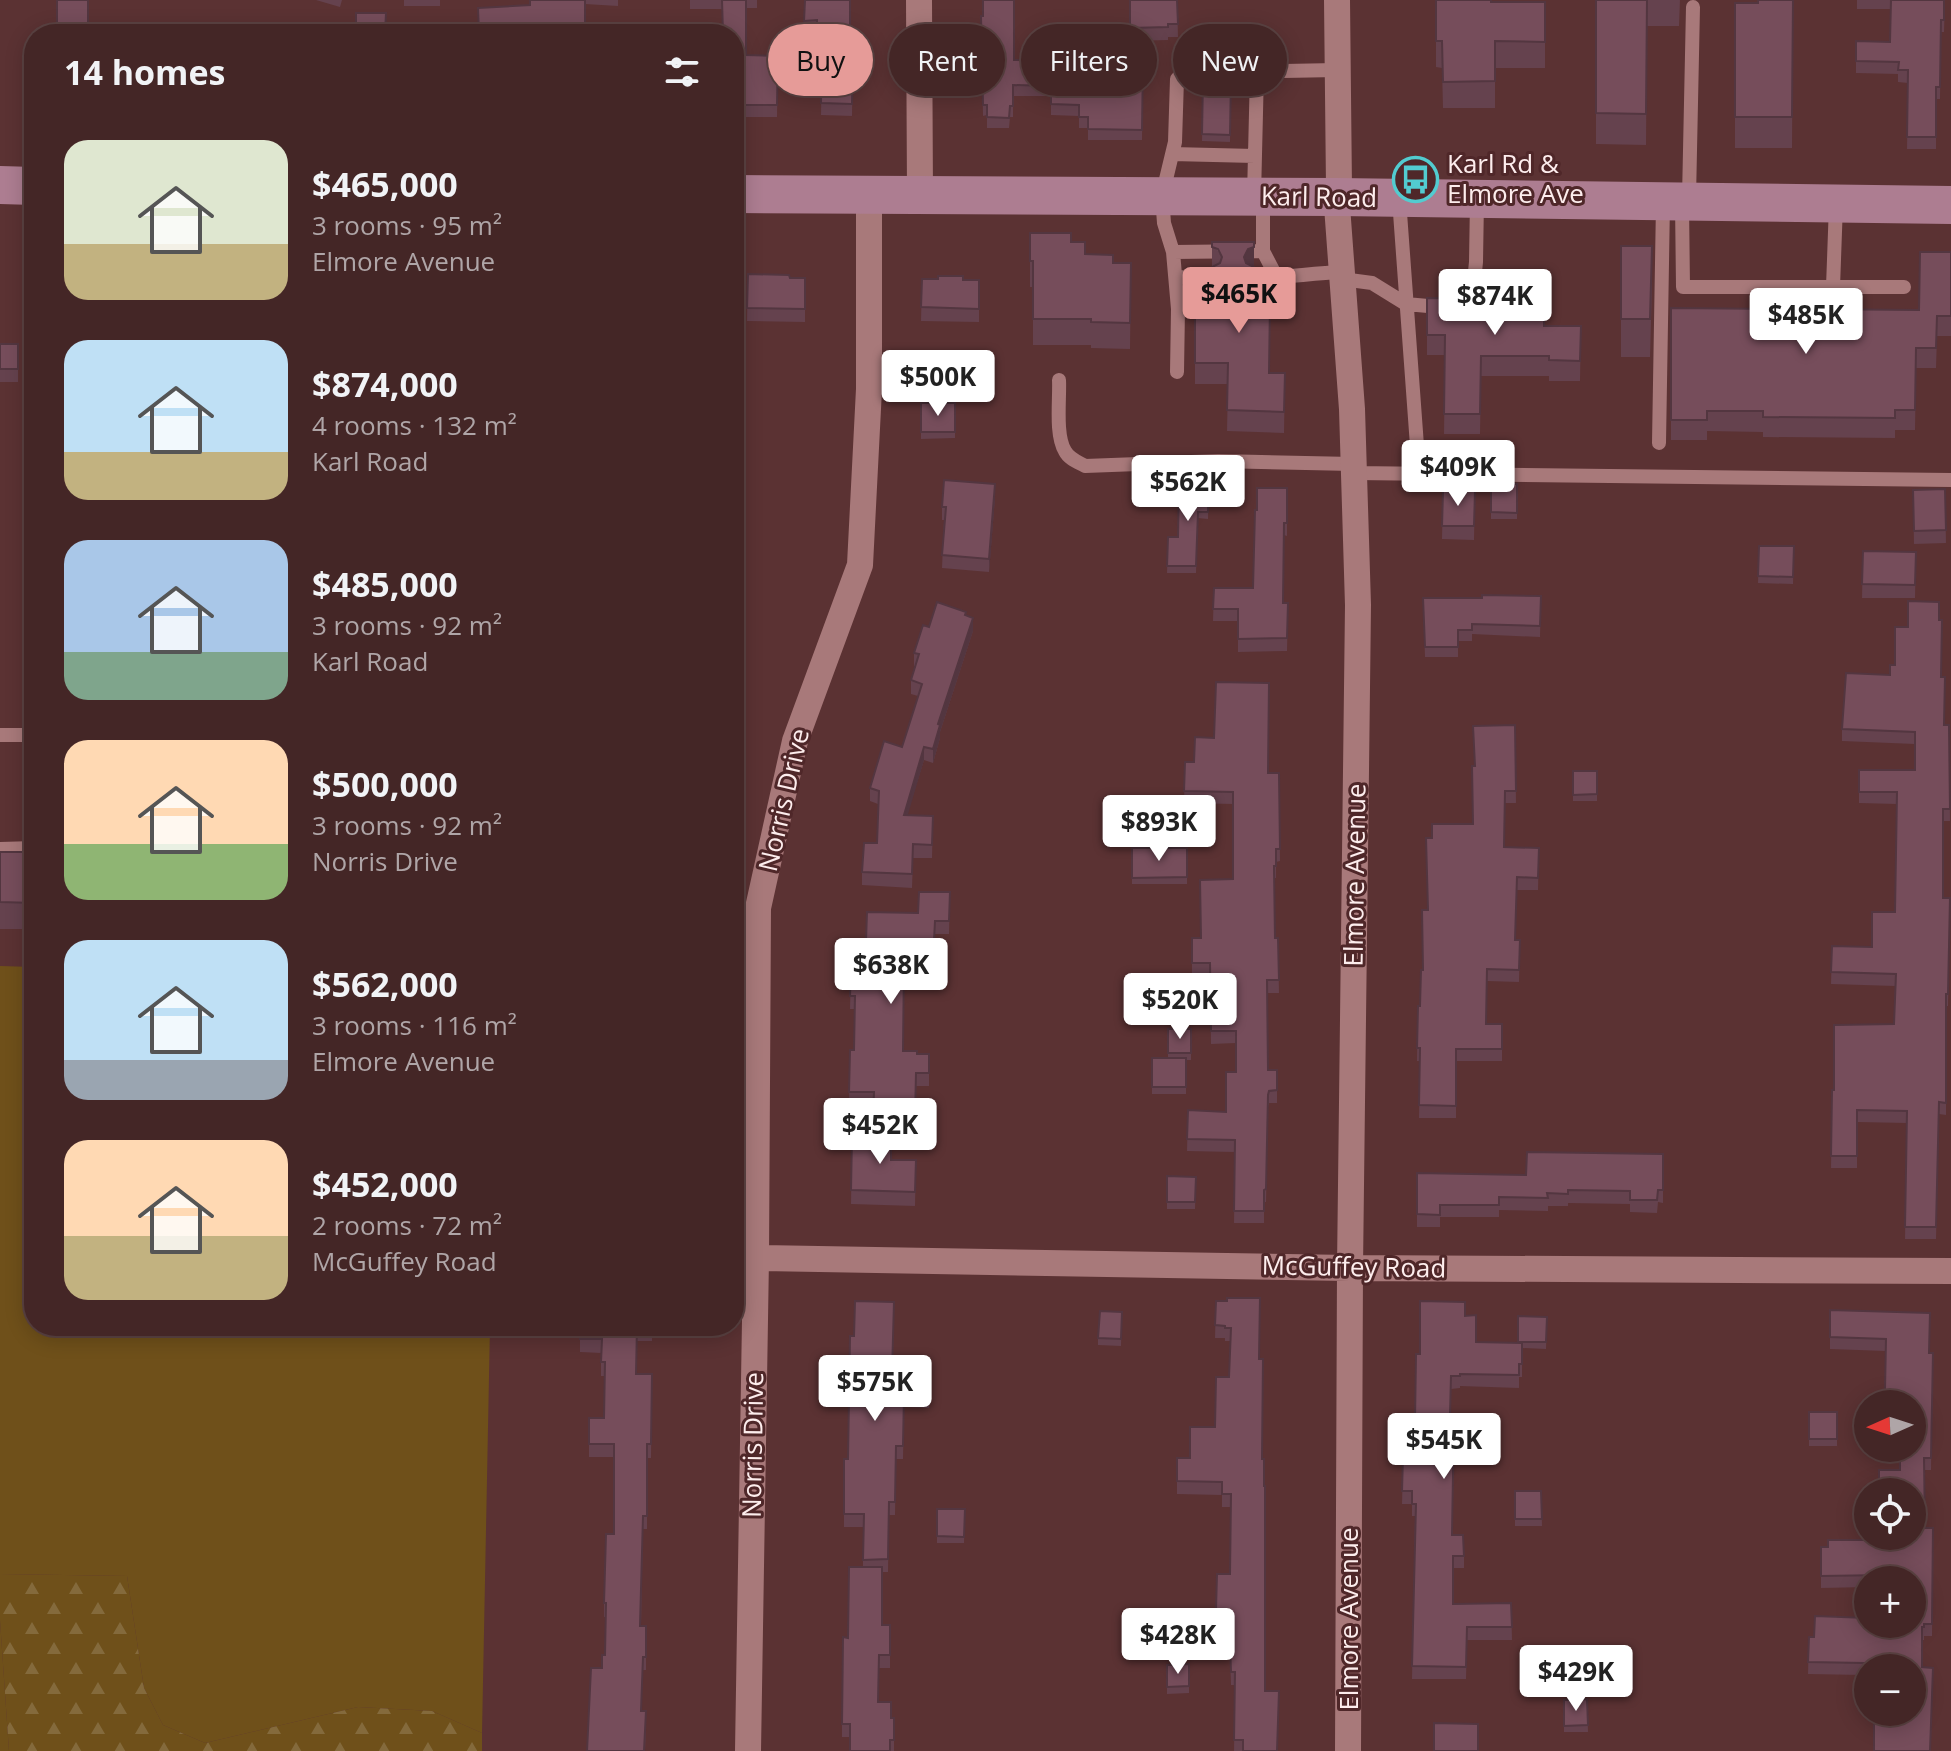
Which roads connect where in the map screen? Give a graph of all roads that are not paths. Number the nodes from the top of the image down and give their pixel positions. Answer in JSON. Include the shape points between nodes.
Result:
{"nodes":[{"id":1,"x":919,"y":0,"type":"edge"},
{"id":2,"x":1337,"y":0,"type":"edge"},
{"id":3,"x":1693,"y":7,"type":"dead end"},
{"id":4,"x":1337,"y":70,"type":"junction"},
{"id":5,"x":1287,"y":71,"type":"edge"},
{"id":6,"x":1176,"y":96,"type":"edge"},
{"id":7,"x":1256,"y":96,"type":"edge"},
{"id":8,"x":1172,"y":154,"type":"junction"},
{"id":9,"x":1255,"y":156,"type":"junction"},
{"id":10,"x":0,"y":185,"type":"edge"},
{"id":11,"x":24,"y":186,"type":"edge"},
{"id":12,"x":744,"y":194,"type":"edge"},
{"id":13,"x":920,"y":194,"type":"junction"},
{"id":14,"x":869,"y":195,"type":"junction"},
{"id":15,"x":1162,"y":196,"type":"junction"},
{"id":16,"x":1258,"y":196,"type":"junction"},
{"id":17,"x":1338,"y":197,"type":"junction"},
{"id":18,"x":1399,"y":198,"type":"junction"},
{"id":19,"x":1477,"y":199,"type":"junction"},
{"id":20,"x":1678,"y":203,"type":"junction"},
{"id":21,"x":1836,"y":204,"type":"junction"},
{"id":22,"x":1951,"y":205,"type":"edge"},
{"id":23,"x":1263,"y":251,"type":"junction"},
{"id":24,"x":1173,"y":252,"type":"junction"},
{"id":25,"x":1342,"y":275,"type":"junction"},
{"id":26,"x":1176,"y":277,"type":"junction"},
{"id":27,"x":1212,"y":278,"type":"edge"},
{"id":28,"x":1254,"y":278,"type":"edge"},
{"id":29,"x":1277,"y":278,"type":"junction"},
{"id":30,"x":1833,"y":287,"type":"junction"},
{"id":31,"x":1904,"y":287,"type":"dead end"},
{"id":32,"x":1406,"y":304,"type":"junction"},
{"id":33,"x":1178,"y":309,"type":"junction"},
{"id":34,"x":1212,"y":309,"type":"edge"},
{"id":35,"x":1254,"y":309,"type":"edge"},
{"id":36,"x":1177,"y":372,"type":"dead end"},
{"id":37,"x":1059,"y":380,"type":"dead end"},
{"id":38,"x":1659,"y":443,"type":"dead end"},
{"id":39,"x":1354,"y":468,"type":"junction"},
{"id":40,"x":1419,"y":473,"type":"junction"},
{"id":41,"x":1951,"y":480,"type":"edge"},
{"id":42,"x":0,"y":735,"type":"edge"},
{"id":43,"x":24,"y":735,"type":"edge"},
{"id":44,"x":24,"y":848,"type":"edge"},
{"id":45,"x":0,"y":849,"type":"edge"},
{"id":46,"x":756,"y":1258,"type":"junction"},
{"id":47,"x":1350,"y":1268,"type":"junction"},
{"id":48,"x":1951,"y":1271,"type":"edge"},
{"id":49,"x":748,"y":1751,"type":"edge"},
{"id":50,"x":1348,"y":1751,"type":"edge"}],
"edges":[{"from":1,"to":13,"type":"street"},
{"from":2,"to":4,"type":"street","name":"Elmore Avenue"},
{"from":3,"to":20,"type":"lane"},
{"from":4,"to":5,"type":"lane"},
{"from":4,"to":17,"type":"street","name":"Elmore Avenue"},
{"from":6,"to":8,"type":"lane"},
{"from":7,"to":9,"type":"lane"},
{"from":8,"to":9,"type":"lane"},
{"from":8,"to":15,"type":"lane"},
{"from":9,"to":16,"type":"lane"},
{"from":10,"to":11,"type":"main road"},
{"from":12,"to":14,"type":"main road","name":"Karl Road"},
{"from":13,"to":14,"type":"main road","name":"Karl Road"},
{"from":13,"to":15,"type":"main road","name":"Karl Road"},
{"from":14,"to":46,"type":"street","name":"Norris Drive","via":[[869,389],[860,565],[795,741],[758,908]]},
{"from":15,"to":16,"type":"main road","name":"Karl Road"},
{"from":15,"to":24,"type":"lane"},
{"from":16,"to":17,"type":"main road","name":"Karl Road"},
{"from":16,"to":23,"type":"lane"},
{"from":17,"to":18,"type":"main road","name":"Karl Road"},
{"from":17,"to":25,"type":"street","name":"Elmore Avenue"},
{"from":18,"to":19,"type":"main road","name":"Karl Road"},
{"from":18,"to":32,"type":"lane"},
{"from":19,"to":20,"type":"main road","name":"Karl Road"},
{"from":19,"to":32,"type":"lane","via":[[1472,300],[1461,309]]},
{"from":20,"to":21,"type":"main road","name":"Karl Road"},
{"from":20,"to":30,"type":"lane","via":[[1683,287]]},
{"from":20,"to":38,"type":"lane"},
{"from":21,"to":22,"type":"main road","name":"Karl Road"},
{"from":21,"to":30,"type":"lane"},
{"from":23,"to":24,"type":"lane"},
{"from":23,"to":29,"type":"lane"},
{"from":24,"to":26,"type":"lane"},
{"from":25,"to":29,"type":"lane","via":[[1315,272]]},
{"from":25,"to":32,"type":"lane","via":[[1372,283]]},
{"from":25,"to":39,"type":"street","name":"Elmore Avenue"},
{"from":26,"to":27,"type":"lane"},
{"from":26,"to":33,"type":"lane"},
{"from":28,"to":29,"type":"lane"},
{"from":29,"to":35,"type":"lane","via":[[1277,309]]},
{"from":30,"to":31,"type":"lane"},
{"from":32,"to":40,"type":"lane"},
{"from":33,"to":34,"type":"lane"},
{"from":33,"to":36,"type":"lane"},
{"from":37,"to":39,"type":"lane","via":[[1060,439],[1065,452],[1085,466],[1218,461]]},
{"from":39,"to":40,"type":"lane"},
{"from":39,"to":47,"type":"street","name":"Elmore Avenue","via":[[1358,605]]},
{"from":40,"to":41,"type":"lane"},
{"from":42,"to":43,"type":"lane"},
{"from":44,"to":45,"type":"lane"},
{"from":46,"to":47,"type":"street","name":"McGuffey Road"},
{"from":46,"to":49,"type":"street","name":"Norris Drive"},
{"from":47,"to":48,"type":"street","name":"McGuffey Road"},
{"from":47,"to":50,"type":"street","name":"Elmore Avenue"}]}
